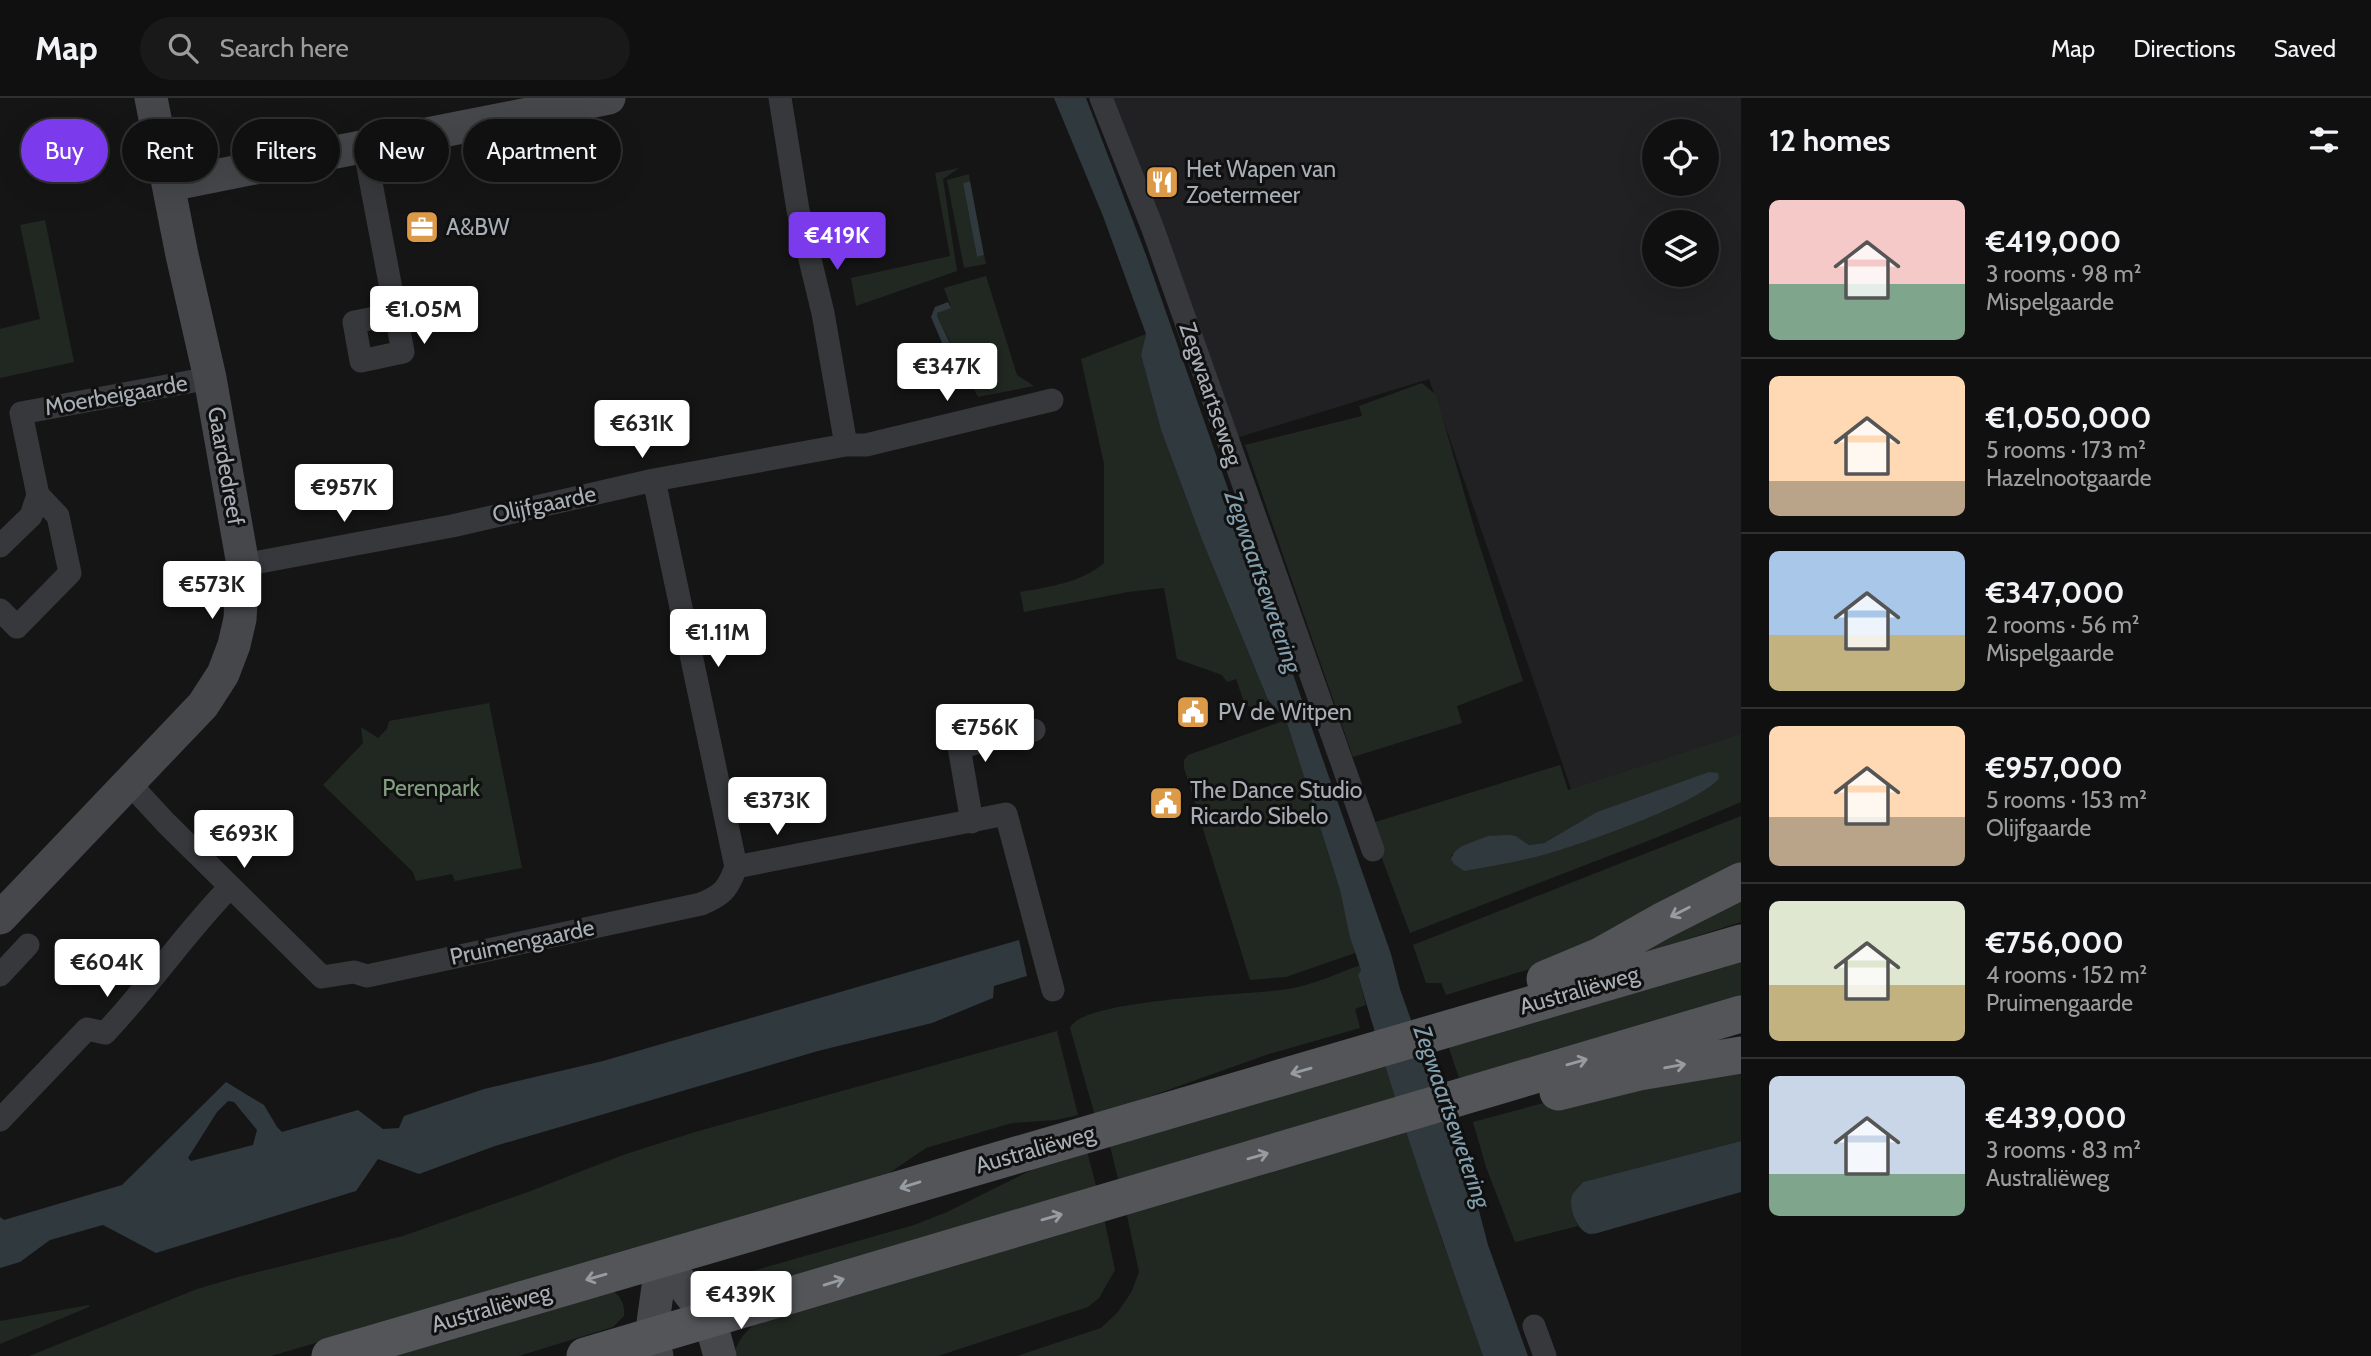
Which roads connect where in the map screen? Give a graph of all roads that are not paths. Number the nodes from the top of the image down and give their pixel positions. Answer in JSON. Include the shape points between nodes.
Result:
{"nodes":[{"id":1,"x":151,"y":98,"type":"edge"},
{"id":2,"x":609,"y":98,"type":"edge"},
{"id":3,"x":780,"y":98,"type":"edge"},
{"id":4,"x":1101,"y":98,"type":"edge"},
{"id":5,"x":568,"y":102,"type":"edge"},
{"id":6,"x":449,"y":128,"type":"edge"},
{"id":7,"x":354,"y":148,"type":"edge"},
{"id":8,"x":371,"y":182,"type":"edge"},
{"id":9,"x":169,"y":185,"type":"junction"},
{"id":10,"x":396,"y":314,"type":"dead end"},
{"id":11,"x":210,"y":378,"type":"junction"},
{"id":12,"x":1052,"y":400,"type":"dead end"},
{"id":13,"x":846,"y":445,"type":"junction"},
{"id":14,"x":654,"y":480,"type":"junction"},
{"id":15,"x":38,"y":495,"type":"junction"},
{"id":16,"x":0,"y":546,"type":"edge"},
{"id":17,"x":243,"y":565,"type":"junction"},
{"id":18,"x":0,"y":610,"type":"edge"},
{"id":19,"x":1034,"y":730,"type":"dead end"},
{"id":20,"x":129,"y":783,"type":"junction"},
{"id":21,"x":972,"y":822,"type":"junction"},
{"id":22,"x":1373,"y":850,"type":"dead end"},
{"id":23,"x":736,"y":867,"type":"junction"},
{"id":24,"x":1741,"y":881,"type":"edge"},
{"id":25,"x":230,"y":887,"type":"junction"},
{"id":26,"x":0,"y":918,"type":"edge"},
{"id":27,"x":1741,"y":943,"type":"edge"},
{"id":28,"x":28,"y":945,"type":"dead end"},
{"id":29,"x":0,"y":975,"type":"edge"},
{"id":30,"x":1053,"y":990,"type":"dead end"},
{"id":31,"x":1741,"y":1014,"type":"edge"},
{"id":32,"x":1466,"y":1023,"type":"junction"},
{"id":33,"x":1741,"y":1055,"type":"edge"},
{"id":34,"x":1481,"y":1090,"type":"junction"},
{"id":35,"x":0,"y":1120,"type":"edge"},
{"id":36,"x":662,"y":1258,"type":"junction"},
{"id":37,"x":710,"y":1320,"type":"junction"},
{"id":38,"x":1534,"y":1325,"type":"dead end"},
{"id":39,"x":654,"y":1347,"type":"edge"},
{"id":40,"x":330,"y":1356,"type":"edge"},
{"id":41,"x":585,"y":1356,"type":"edge"},
{"id":42,"x":720,"y":1356,"type":"edge"},
{"id":43,"x":1545,"y":1356,"type":"edge"}],
"edges":[{"from":1,"to":9,"type":"street","name":"Gaardedreef"},
{"from":2,"to":5,"type":"street"},
{"from":3,"to":13,"type":"street"},
{"from":4,"to":22,"type":"street","name":"Zegwaartseweg","via":[[1153,229]]},
{"from":5,"to":6,"type":"street"},
{"from":7,"to":9,"type":"street"},
{"from":8,"to":10,"type":"street"},
{"from":9,"to":11,"type":"street","name":"Gaardedreef"},
{"from":11,"to":15,"type":"street","name":"Moerbeigaarde","via":[[21,413]]},
{"from":11,"to":17,"type":"street","name":"Gaardedreef"},
{"from":12,"to":13,"type":"street","name":"Olijfgaarde","via":[[866,445]]},
{"from":13,"to":14,"type":"street","name":"Olijfgaarde"},
{"from":14,"to":17,"type":"street","name":"Olijfgaarde","via":[[452,526]]},
{"from":14,"to":23,"type":"street"},
{"from":15,"to":16,"type":"street","via":[[31,516]]},
{"from":15,"to":18,"type":"street","name":"Moerbeigaarde","via":[[58,516],[70,573],[17,626]]},
{"from":17,"to":20,"type":"street","name":"Gaardedreef","via":[[240,619],[223,674],[203,705]]},
{"from":19,"to":21,"type":"street","via":[[959,747]]},
{"from":20,"to":25,"type":"street","name":"Pruimengaarde"},
{"from":20,"to":26,"type":"street","name":"Gaardedreef"},
{"from":21,"to":23,"type":"street"},
{"from":21,"to":30,"type":"street","via":[[1006,814]]},
{"from":23,"to":25,"type":"street","name":"Pruimengaarde","via":[[730,885],[701,904],[367,976],[354,972],[322,977]]},
{"from":24,"to":32,"type":"main road","one_way":true,"via":[[1600,956],[1518,990]]},
{"from":25,"to":35,"type":"street","via":[[105,1032],[87,1029]]},
{"from":27,"to":32,"type":"main road","name":"Australiëweg"},
{"from":28,"to":29,"type":"street"},
{"from":34,"to":31,"type":"main road","one_way":true},
{"from":32,"to":36,"type":"main road","name":"Australiëweg","one_way":true},
{"from":34,"to":33,"type":"main road","one_way":true,"via":[[1542,1096],[1639,1072]]},
{"from":37,"to":34,"type":"main road","one_way":true},
{"from":36,"to":37,"type":"street"},
{"from":36,"to":39,"type":"street"},
{"from":36,"to":40,"type":"main road","name":"Australiëweg","one_way":true},
{"from":37,"to":39,"type":"main road"},
{"from":37,"to":42,"type":"street"},
{"from":38,"to":43,"type":"street"},
{"from":39,"to":41,"type":"main road"}]}
